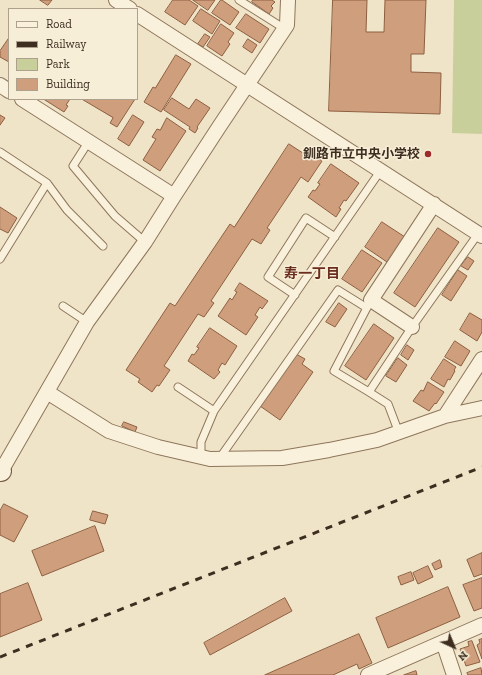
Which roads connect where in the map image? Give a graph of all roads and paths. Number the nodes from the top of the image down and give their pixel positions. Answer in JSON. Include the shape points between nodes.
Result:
{"nodes":[{"id":1,"x":116,"y":0,"type":"edge"},
{"id":2,"x":239,"y":0,"type":"edge"},
{"id":3,"x":288,"y":0,"type":"edge"},
{"id":4,"x":128,"y":8,"type":"edge"},
{"id":5,"x":138,"y":15,"type":"edge"},
{"id":6,"x":285,"y":29,"type":"junction"},
{"id":7,"x":248,"y":85,"type":"junction"},
{"id":8,"x":24,"y":100,"type":"edge"},
{"id":9,"x":88,"y":141,"type":"junction"},
{"id":10,"x":0,"y":152,"type":"edge"},
{"id":11,"x":381,"y":170,"type":"junction"},
{"id":12,"x":47,"y":183,"type":"junction"},
{"id":13,"x":174,"y":196,"type":"junction"},
{"id":14,"x":434,"y":204,"type":"junction"},
{"id":15,"x":480,"y":235,"type":"edge"},
{"id":16,"x":335,"y":237,"type":"junction"},
{"id":17,"x":145,"y":242,"type":"junction"},
{"id":18,"x":103,"y":246,"type":"dead end"},
{"id":19,"x":0,"y":259,"type":"edge"},
{"id":20,"x":295,"y":295,"type":"junction"},
{"id":21,"x":369,"y":304,"type":"junction"},
{"id":22,"x":63,"y":306,"type":"dead end"},
{"id":23,"x":87,"y":322,"type":"junction"},
{"id":24,"x":412,"y":327,"type":"junction"},
{"id":25,"x":482,"y":359,"type":"edge"},
{"id":26,"x":178,"y":388,"type":"dead end"},
{"id":27,"x":47,"y":392,"type":"junction"},
{"id":28,"x":369,"y":392,"type":"junction"},
{"id":29,"x":482,"y":408,"type":"edge"},
{"id":30,"x":214,"y":411,"type":"junction"},
{"id":31,"x":445,"y":416,"type":"junction"},
{"id":32,"x":399,"y":433,"type":"junction"},
{"id":33,"x":201,"y":457,"type":"junction"},
{"id":34,"x":219,"y":459,"type":"junction"},
{"id":35,"x":0,"y":472,"type":"edge"},
{"id":36,"x":482,"y":625,"type":"edge"},
{"id":37,"x":443,"y":642,"type":"junction"},
{"id":38,"x":368,"y":675,"type":"edge"},
{"id":39,"x":454,"y":675,"type":"edge"}],
"edges":[{"from":1,"to":4,"type":"street"},
{"from":2,"to":6,"type":"lane"},
{"from":3,"to":6,"type":"street"},
{"from":5,"to":7,"type":"street"},
{"from":6,"to":7,"type":"street"},
{"from":7,"to":11,"type":"street"},
{"from":7,"to":13,"type":"street"},
{"from":8,"to":9,"type":"street"},
{"from":9,"to":13,"type":"street"},
{"from":9,"to":17,"type":"lane","via":[[73,166],[115,216]]},
{"from":10,"to":12,"type":"lane"},
{"from":11,"to":14,"type":"street"},
{"from":11,"to":16,"type":"lane"},
{"from":12,"to":18,"type":"lane","via":[[67,210]]},
{"from":12,"to":19,"type":"lane"},
{"from":13,"to":17,"type":"street"},
{"from":14,"to":15,"type":"street"},
{"from":14,"to":21,"type":"street"},
{"from":15,"to":24,"type":"lane"},
{"from":16,"to":20,"type":"lane"},
{"from":16,"to":20,"type":"lane","via":[[306,218],[268,277]]},
{"from":17,"to":23,"type":"street"},
{"from":20,"to":30,"type":"lane"},
{"from":21,"to":24,"type":"street"},
{"from":21,"to":28,"type":"lane","via":[[334,371]]},
{"from":21,"to":34,"type":"lane","via":[[338,290]]},
{"from":22,"to":23,"type":"lane"},
{"from":23,"to":27,"type":"street"},
{"from":24,"to":28,"type":"lane"},
{"from":25,"to":31,"type":"street"},
{"from":26,"to":30,"type":"lane"},
{"from":27,"to":33,"type":"street","via":[[109,431],[158,447]]},
{"from":27,"to":35,"type":"street"},
{"from":28,"to":32,"type":"lane","via":[[388,404]]},
{"from":29,"to":31,"type":"street"},
{"from":30,"to":33,"type":"lane","via":[[201,442]]},
{"from":31,"to":32,"type":"street"},
{"from":32,"to":34,"type":"street","via":[[363,443],[282,458]]},
{"from":33,"to":34,"type":"street"},
{"from":36,"to":37,"type":"street"},
{"from":37,"to":38,"type":"street"},
{"from":37,"to":39,"type":"street"}]}
